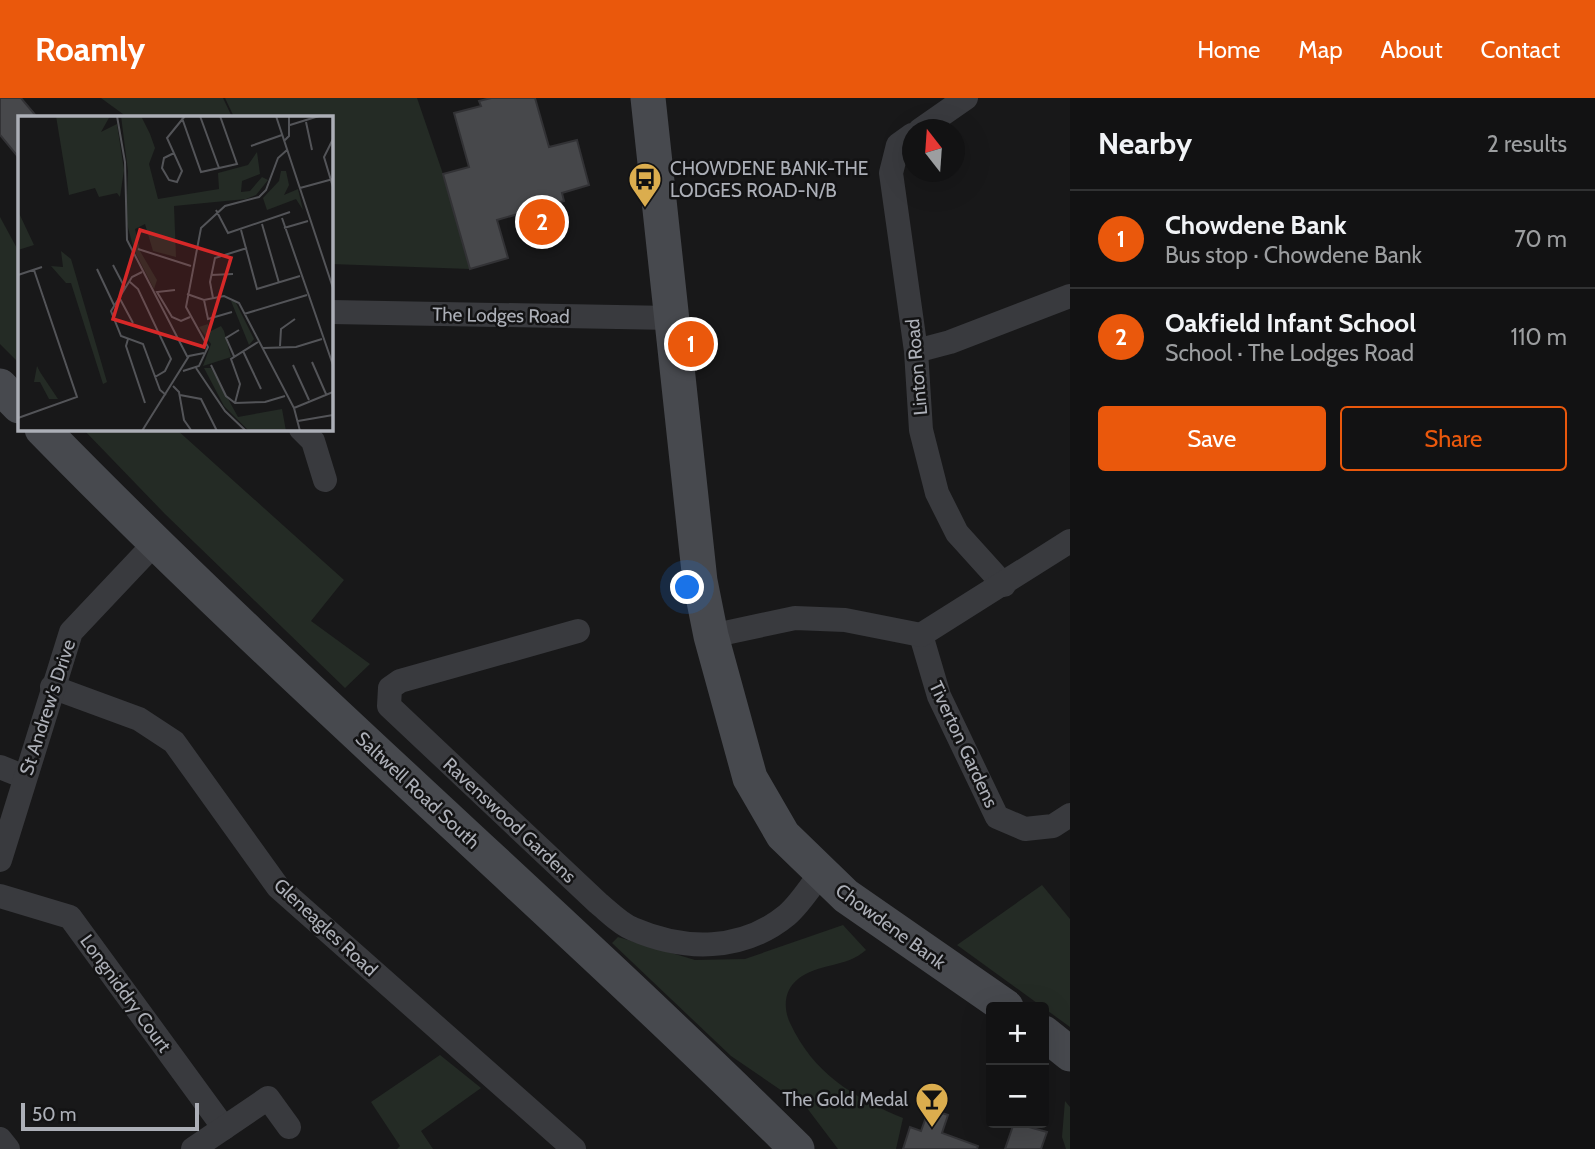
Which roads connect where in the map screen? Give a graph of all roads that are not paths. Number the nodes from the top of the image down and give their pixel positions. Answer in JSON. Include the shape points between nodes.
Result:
{"nodes":[{"id":1,"x":648,"y":98,"type":"edge"},
{"id":2,"x":966,"y":98,"type":"edge"},
{"id":3,"x":936,"y":119,"type":"edge"},
{"id":4,"x":902,"y":142,"type":"edge"},
{"id":5,"x":1070,"y":296,"type":"edge"},
{"id":6,"x":332,"y":312,"type":"edge"},
{"id":7,"x":672,"y":318,"type":"junction"},
{"id":8,"x":916,"y":351,"type":"junction"},
{"id":9,"x":0,"y":386,"type":"edge"},
{"id":10,"x":18,"y":405,"type":"edge"},
{"id":11,"x":43,"y":430,"type":"edge"},
{"id":12,"x":302,"y":430,"type":"edge"},
{"id":13,"x":325,"y":480,"type":"dead end"},
{"id":14,"x":1070,"y":541,"type":"edge"},
{"id":15,"x":156,"y":542,"type":"junction"},
{"id":16,"x":1004,"y":585,"type":"junction"},
{"id":17,"x":578,"y":631,"type":"dead end"},
{"id":18,"x":920,"y":635,"type":"junction"},
{"id":19,"x":711,"y":636,"type":"junction"},
{"id":20,"x":52,"y":687,"type":"junction"},
{"id":21,"x":0,"y":767,"type":"edge"},
{"id":22,"x":25,"y":777,"type":"junction"},
{"id":23,"x":1070,"y":815,"type":"edge"},
{"id":24,"x":0,"y":860,"type":"edge"},
{"id":25,"x":821,"y":873,"type":"junction"},
{"id":26,"x":0,"y":896,"type":"edge"},
{"id":27,"x":999,"y":1002,"type":"edge"},
{"id":28,"x":1049,"y":1037,"type":"edge"},
{"id":29,"x":1070,"y":1054,"type":"edge"},
{"id":30,"x":289,"y":1127,"type":"dead end"},
{"id":31,"x":225,"y":1128,"type":"junction"},
{"id":32,"x":0,"y":1139,"type":"edge"},
{"id":33,"x":8,"y":1149,"type":"edge"},
{"id":34,"x":193,"y":1149,"type":"edge"},
{"id":35,"x":574,"y":1149,"type":"edge"},
{"id":36,"x":797,"y":1149,"type":"edge"}],
"edges":[{"from":1,"to":7,"type":"street","name":"Chowdene Bank"},
{"from":2,"to":3,"type":"street"},
{"from":4,"to":8,"type":"street","name":"Linton Road","via":[[891,173]]},
{"from":5,"to":8,"type":"street"},
{"from":6,"to":7,"type":"street","name":"The Lodges Road"},
{"from":7,"to":19,"type":"street","name":"Chowdene Bank","via":[[700,581]]},
{"from":8,"to":16,"type":"street","name":"Linton Road","via":[[922,430],[937,493],[957,533]]},
{"from":9,"to":10,"type":"street"},
{"from":11,"to":15,"type":"street","name":"Saltwell Road South"},
{"from":12,"to":13,"type":"street","via":[[313,441]]},
{"from":14,"to":16,"type":"street"},
{"from":15,"to":20,"type":"street","name":"St Andrew's Drive","via":[[71,632]]},
{"from":15,"to":36,"type":"street","name":"Saltwell Road South"},
{"from":16,"to":18,"type":"street"},
{"from":17,"to":25,"type":"street","name":"Ravenswood Gardens","via":[[400,681],[390,688],[389,706],[630,928],[680,944],[710,946],[742,939],[789,914]]},
{"from":18,"to":19,"type":"street","via":[[845,620],[795,618]]},
{"from":18,"to":23,"type":"street","name":"Tiverton Gardens","via":[[939,696],[997,817],[1025,829],[1053,827]]},
{"from":19,"to":25,"type":"street","name":"Chowdene Bank","via":[[750,778],[783,835]]},
{"from":20,"to":22,"type":"street","name":"St Andrew's Drive"},
{"from":20,"to":35,"type":"street","name":"Gleneagles Road","via":[[139,719],[174,742],[278,887]]},
{"from":21,"to":22,"type":"street"},
{"from":22,"to":24,"type":"street","name":"St Andrew's Drive"},
{"from":25,"to":27,"type":"street","name":"Chowdene Bank","via":[[846,897]]},
{"from":26,"to":31,"type":"street","name":"Longniddry Court","via":[[70,917]]},
{"from":28,"to":29,"type":"street"},
{"from":30,"to":31,"type":"street","via":[[268,1098]]},
{"from":31,"to":34,"type":"street"},
{"from":32,"to":33,"type":"street"}]}
